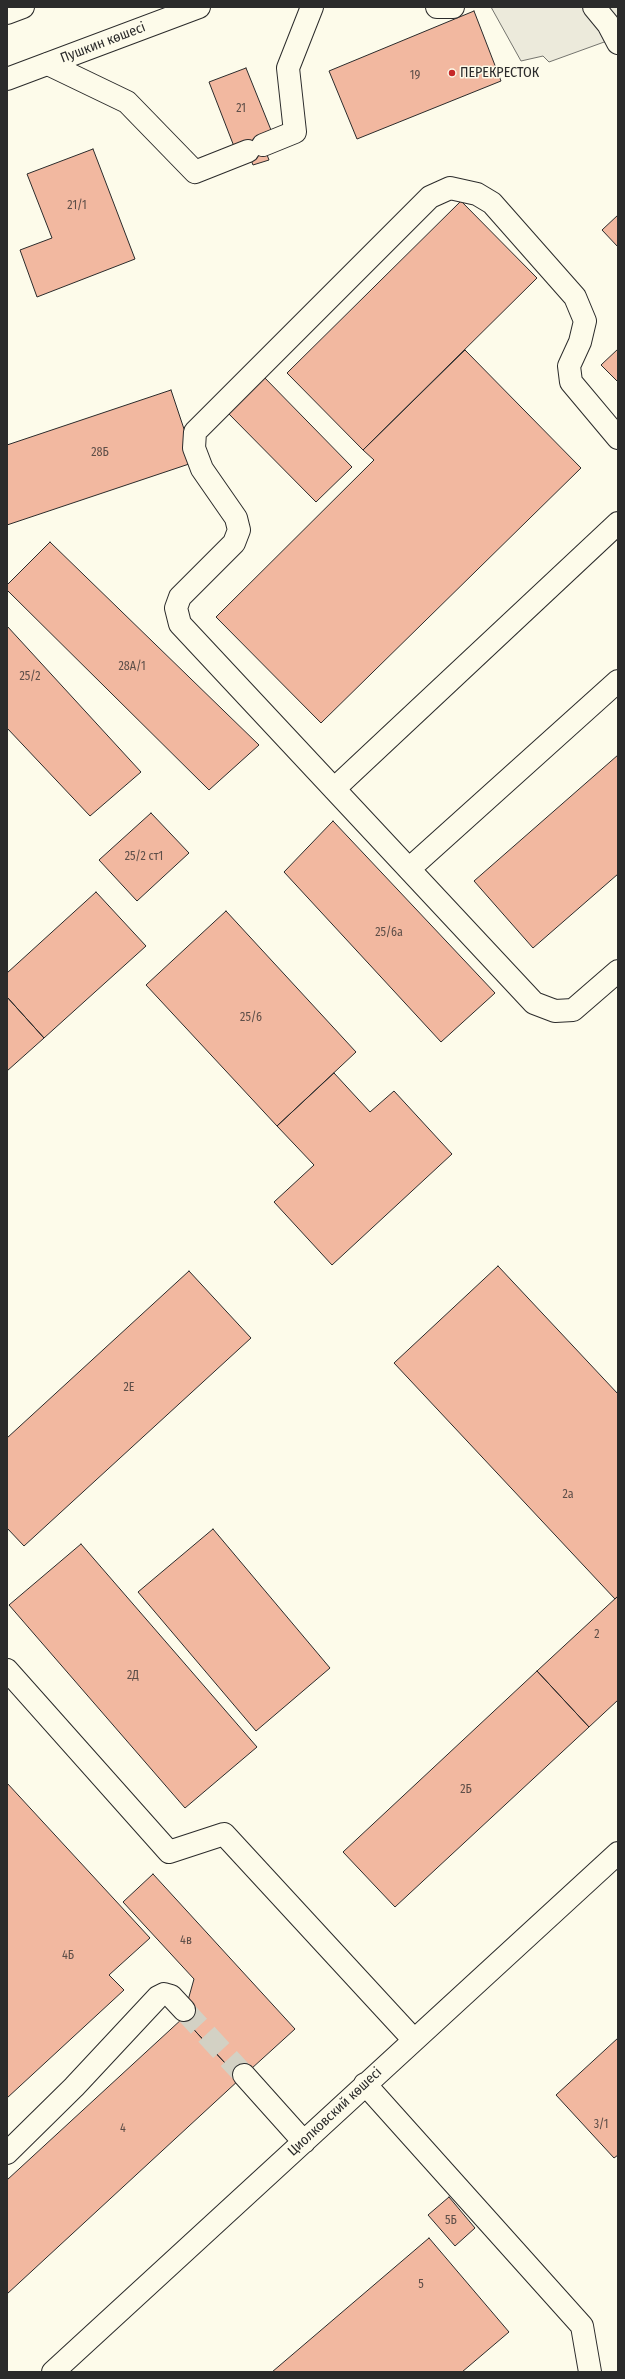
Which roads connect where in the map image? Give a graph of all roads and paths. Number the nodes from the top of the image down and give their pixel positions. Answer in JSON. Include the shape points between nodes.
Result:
{"nodes":[{"id":1,"x":23,"y":7,"type":"edge"},
{"id":2,"x":199,"y":7,"type":"edge"},
{"id":3,"x":312,"y":7,"type":"edge"},
{"id":4,"x":437,"y":7,"type":"edge"},
{"id":5,"x":453,"y":7,"type":"edge"},
{"id":6,"x":594,"y":7,"type":"edge"},
{"id":7,"x":7,"y":13,"type":"edge"},
{"id":8,"x":618,"y":43,"type":"edge"},
{"id":9,"x":48,"y":64,"type":"junction"},
{"id":10,"x":7,"y":80,"type":"edge"},
{"id":11,"x":618,"y":438,"type":"edge"},
{"id":12,"x":618,"y":523,"type":"edge"},
{"id":13,"x":618,"y":681,"type":"edge"},
{"id":14,"x":334,"y":789,"type":"junction"},
{"id":15,"x":409,"y":869,"type":"junction"},
{"id":16,"x":618,"y":971,"type":"edge"},
{"id":17,"x":7,"y":1670,"type":"edge"},
{"id":18,"x":618,"y":1853,"type":"edge"},
{"id":19,"x":184,"y":2010,"type":"tunnel mouth"},
{"id":20,"x":414,"y":2040,"type":"junction"},
{"id":21,"x":244,"y":2075,"type":"tunnel mouth"},
{"id":22,"x":365,"y":2084,"type":"junction"},
{"id":23,"x":304,"y":2142,"type":"junction"},
{"id":24,"x":7,"y":2153,"type":"edge"},
{"id":25,"x":53,"y":2372,"type":"edge"},
{"id":26,"x":590,"y":2372,"type":"edge"}],
"edges":[{"from":1,"to":7,"type":"street"},
{"from":2,"to":9,"type":"street","name":"Пушкин көшесі"},
{"from":3,"to":9,"type":"street","via":[[288,68],[295,132],[195,172],[126,102]]},
{"from":4,"to":5,"type":"street"},
{"from":6,"to":8,"type":"street","via":[[608,24]]},
{"from":9,"to":10,"type":"street","name":"Пушкин көшесі"},
{"from":11,"to":14,"type":"street","via":[[571,382],[569,366],[580,342],[585,321],[575,297],[492,203],[477,194],[450,188],[430,197],[195,432],[194,448],[202,469],[236,518],[239,530],[234,542],[180,597],[176,608],[180,624]]},
{"from":12,"to":14,"type":"street"},
{"from":13,"to":15,"type":"street"},
{"from":14,"to":15,"type":"street"},
{"from":15,"to":16,"type":"street","via":[[534,1003],[555,1011],[573,1010]]},
{"from":17,"to":20,"type":"street","via":[[169,1852],[224,1834]]},
{"from":18,"to":20,"type":"street","name":"Циолковский көшесі"},
{"from":19,"to":24,"type":"street","via":[[171,1996],[164,1994],[158,1997],[74,2087]]},
{"from":20,"to":22,"type":"street","name":"Циолковский көшесі"},
{"from":21,"to":23,"type":"street"},
{"from":22,"to":23,"type":"street","name":"Циолковский көшесі"},
{"from":22,"to":26,"type":"street","via":[[582,2326]]},
{"from":23,"to":25,"type":"street","name":"Циолковский көшесі"}]}
